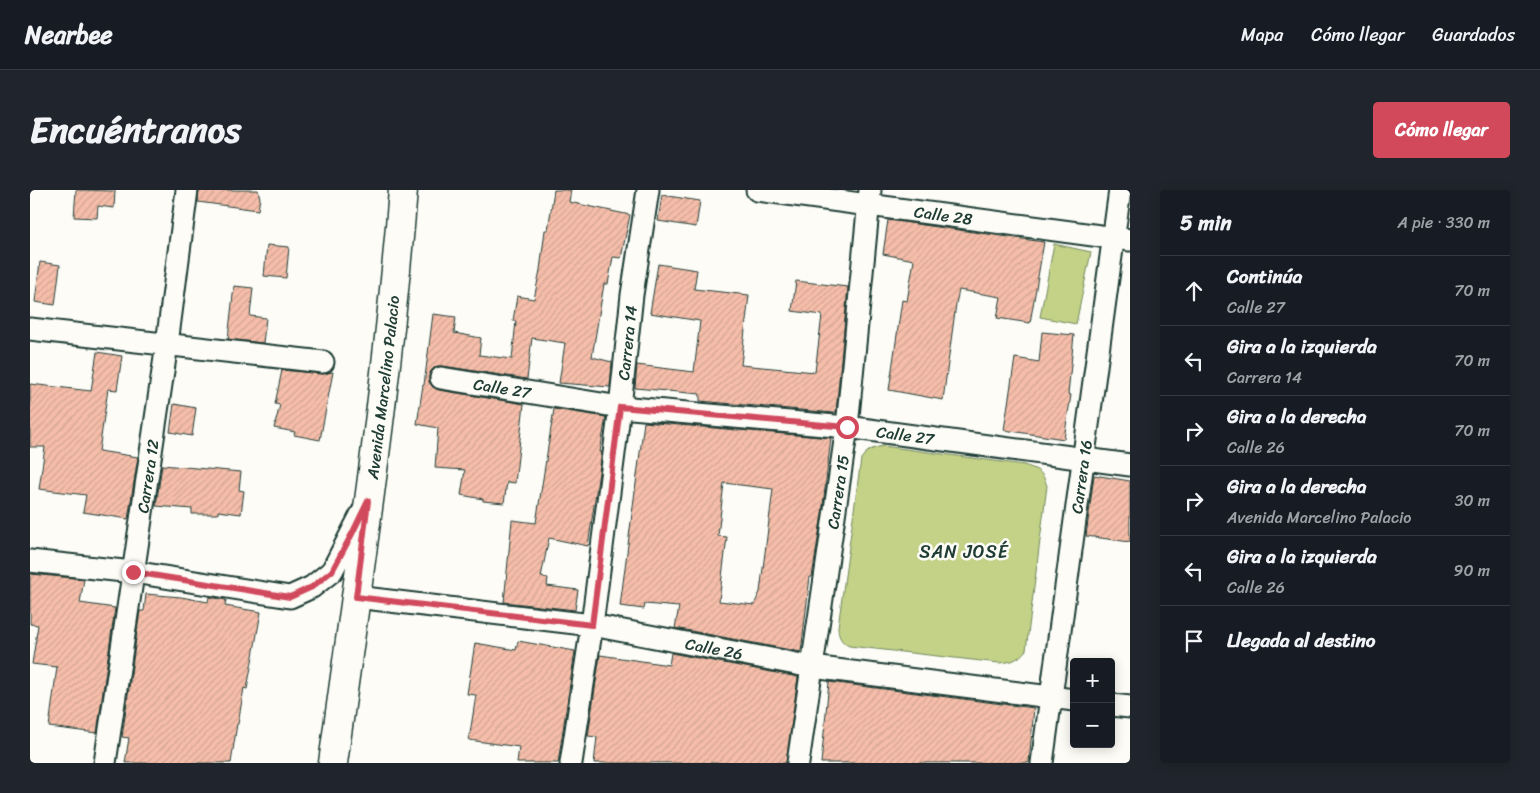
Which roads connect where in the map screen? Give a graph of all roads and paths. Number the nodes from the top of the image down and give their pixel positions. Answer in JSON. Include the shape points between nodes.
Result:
{"nodes":[{"id":1,"x":187,"y":190,"type":"edge"},
{"id":2,"x":382,"y":190,"type":"edge"},
{"id":3,"x":403,"y":190,"type":"edge"},
{"id":4,"x":648,"y":190,"type":"edge"},
{"id":5,"x":757,"y":190,"type":"edge"},
{"id":6,"x":1120,"y":190,"type":"edge"},
{"id":7,"x":870,"y":198,"type":"edge"},
{"id":8,"x":1122,"y":239,"type":"edge"},
{"id":9,"x":398,"y":249,"type":"junction"},
{"id":10,"x":30,"y":329,"type":"edge"},
{"id":11,"x":167,"y":344,"type":"junction"},
{"id":12,"x":323,"y":362,"type":"dead end"},
{"id":13,"x":441,"y":378,"type":"dead end"},
{"id":14,"x":620,"y":407,"type":"junction"},
{"id":15,"x":847,"y":427,"type":"junction"},
{"id":16,"x":1084,"y":458,"type":"junction"},
{"id":17,"x":1130,"y":465,"type":"edge"},
{"id":18,"x":368,"y":501,"type":"junction"},
{"id":19,"x":30,"y":561,"type":"edge"},
{"id":20,"x":133,"y":572,"type":"junction"},
{"id":21,"x":356,"y":597,"type":"junction"},
{"id":22,"x":592,"y":625,"type":"junction"},
{"id":23,"x":812,"y":667,"type":"junction"},
{"id":24,"x":1051,"y":698,"type":"junction"},
{"id":25,"x":1070,"y":700,"type":"edge"},
{"id":26,"x":1115,"y":705,"type":"edge"},
{"id":27,"x":1130,"y":707,"type":"edge"},
{"id":28,"x":104,"y":763,"type":"edge"},
{"id":29,"x":333,"y":763,"type":"edge"},
{"id":30,"x":571,"y":763,"type":"edge"},
{"id":31,"x":798,"y":763,"type":"edge"},
{"id":32,"x":1042,"y":763,"type":"edge"}],
"edges":[{"from":1,"to":11,"type":"street","name":"Carrera 12"},
{"from":2,"to":9,"type":"main road","via":[[390,206]]},
{"from":3,"to":9,"type":"main road","name":"Avenida Marcelino Palacio"},
{"from":4,"to":14,"type":"street","name":"Carrera 14"},
{"from":5,"to":7,"type":"street","name":"Calle 28"},
{"from":6,"to":8,"type":"street","name":"Carrera 16"},
{"from":7,"to":8,"type":"street","name":"Calle 28"},
{"from":7,"to":15,"type":"street","name":"Carrera 15"},
{"from":8,"to":16,"type":"street","name":"Carrera 16"},
{"from":9,"to":18,"type":"main road","name":"Avenida Marcelino Palacio"},
{"from":10,"to":11,"type":"street"},
{"from":11,"to":12,"type":"street"},
{"from":11,"to":20,"type":"street","name":"Carrera 12"},
{"from":13,"to":14,"type":"street","name":"Calle 27"},
{"from":14,"to":15,"type":"street","name":"Calle 27"},
{"from":14,"to":22,"type":"street","name":"Carrera 14"},
{"from":15,"to":16,"type":"street","name":"Calle 27"},
{"from":15,"to":23,"type":"street","name":"Carrera 15"},
{"from":16,"to":17,"type":"street","name":"Calle 27"},
{"from":16,"to":24,"type":"street","name":"Carrera 16"},
{"from":18,"to":20,"type":"street","via":[[332,571],[312,587],[290,597]]},
{"from":18,"to":21,"type":"main road","name":"Avenida Marcelino Palacio"},
{"from":19,"to":20,"type":"street"},
{"from":20,"to":28,"type":"street","name":"Carrera 12"},
{"from":21,"to":22,"type":"street","name":"Calle 26"},
{"from":21,"to":29,"type":"main road","name":"Avenida Marcelino Palacio"},
{"from":22,"to":23,"type":"street","name":"Calle 26"},
{"from":22,"to":30,"type":"street","name":"Carrera 14"},
{"from":23,"to":24,"type":"street","name":"Calle 26"},
{"from":23,"to":31,"type":"street","name":"Carrera 15"},
{"from":24,"to":25,"type":"street","name":"Calle 26"},
{"from":24,"to":32,"type":"street","name":"Carrera 16"},
{"from":26,"to":27,"type":"street"}]}
